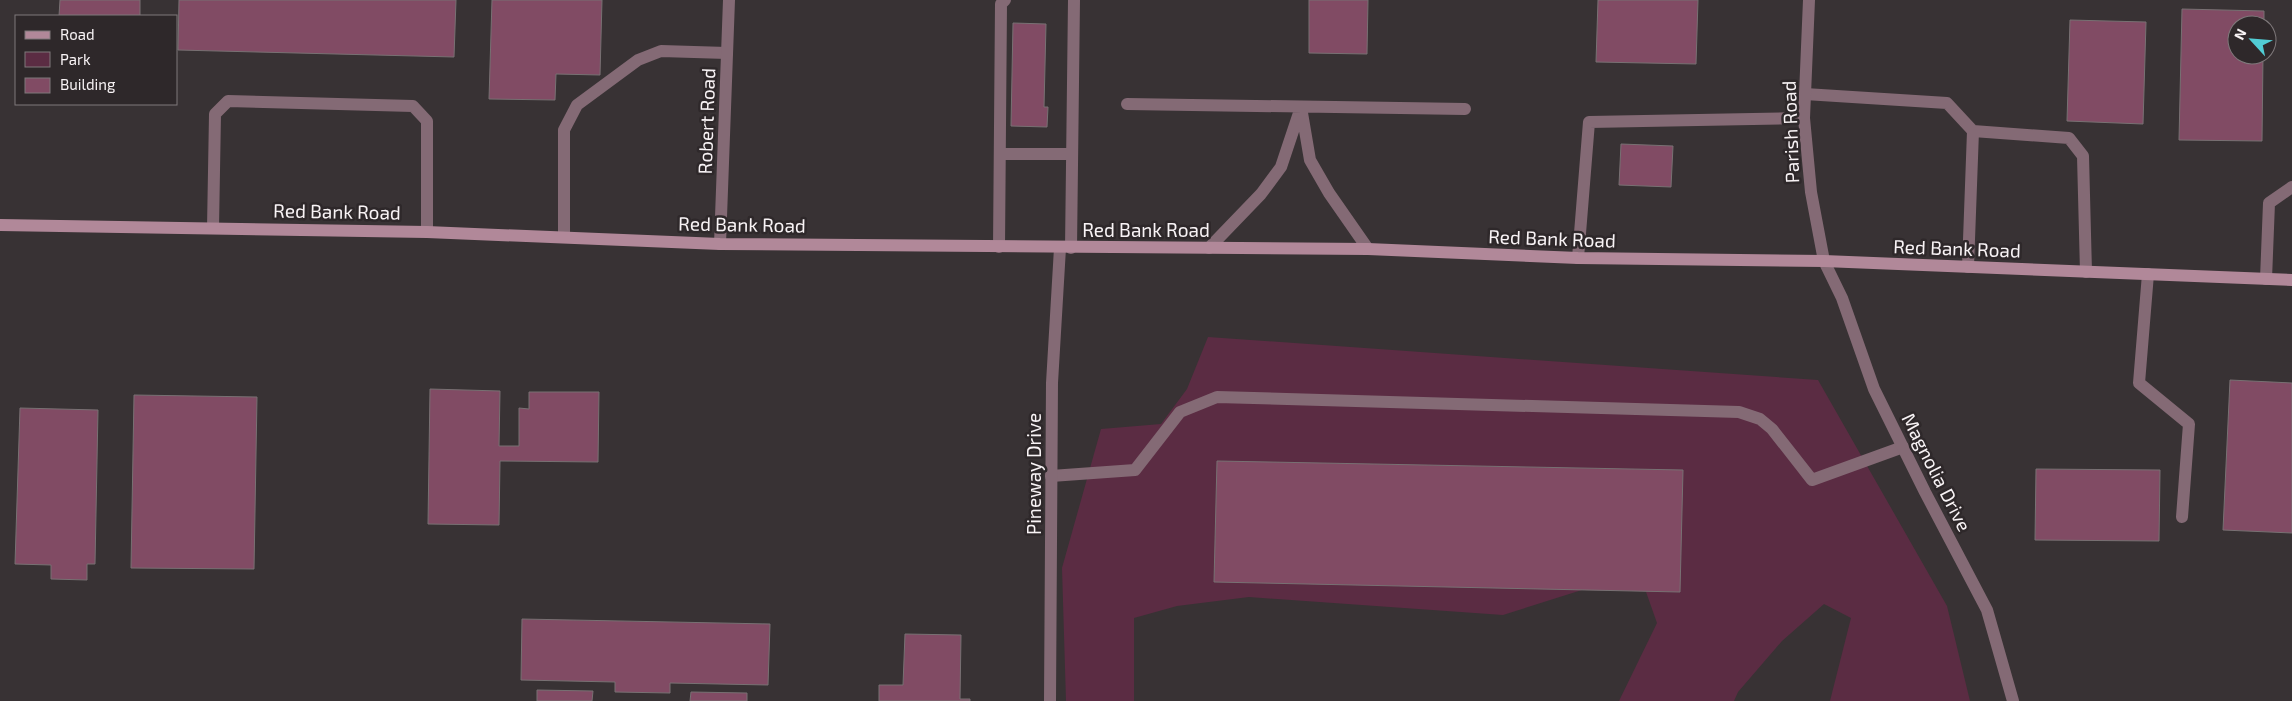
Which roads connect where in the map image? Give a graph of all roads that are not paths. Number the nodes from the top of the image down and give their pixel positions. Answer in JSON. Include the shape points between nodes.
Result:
{"nodes":[{"id":1,"x":728,"y":0,"type":"edge"},
{"id":2,"x":1005,"y":0,"type":"edge"},
{"id":3,"x":1074,"y":0,"type":"edge"},
{"id":4,"x":1809,"y":0,"type":"edge"},
{"id":5,"x":727,"y":53,"type":"junction"},
{"id":6,"x":1806,"y":94,"type":"junction"},
{"id":7,"x":1127,"y":104,"type":"dead end"},
{"id":8,"x":1301,"y":107,"type":"junction"},
{"id":9,"x":1465,"y":109,"type":"dead end"},
{"id":10,"x":1804,"y":118,"type":"junction"},
{"id":11,"x":1973,"y":131,"type":"junction"},
{"id":12,"x":1000,"y":154,"type":"junction"},
{"id":13,"x":1072,"y":154,"type":"junction"},
{"id":14,"x":2292,"y":187,"type":"edge"},
{"id":15,"x":0,"y":225,"type":"edge"},
{"id":16,"x":213,"y":228,"type":"junction"},
{"id":17,"x":427,"y":232,"type":"junction"},
{"id":18,"x":564,"y":237,"type":"junction"},
{"id":19,"x":720,"y":244,"type":"junction"},
{"id":20,"x":999,"y":247,"type":"junction"},
{"id":21,"x":1065,"y":248,"type":"junction"},
{"id":22,"x":1209,"y":248,"type":"junction"},
{"id":23,"x":1368,"y":249,"type":"junction"},
{"id":24,"x":1578,"y":258,"type":"junction"},
{"id":25,"x":1824,"y":262,"type":"junction"},
{"id":26,"x":1968,"y":267,"type":"junction"},
{"id":27,"x":2086,"y":272,"type":"junction"},
{"id":28,"x":2148,"y":274,"type":"junction"},
{"id":29,"x":2266,"y":279,"type":"junction"},
{"id":30,"x":2292,"y":280,"type":"edge"},
{"id":31,"x":1903,"y":446,"type":"junction"},
{"id":32,"x":1051,"y":476,"type":"junction"},
{"id":33,"x":2182,"y":517,"type":"dead end"},
{"id":34,"x":1050,"y":701,"type":"edge"},
{"id":35,"x":2012,"y":701,"type":"edge"}],
"edges":[{"from":1,"to":5,"type":"street","name":"Robert Road"},
{"from":2,"to":12,"type":"street","via":[[1001,4]]},
{"from":3,"to":13,"type":"street","name":"Pineway Drive"},
{"from":4,"to":6,"type":"street","name":"Parish Road"},
{"from":5,"to":18,"type":"street","via":[[661,51],[638,60],[577,105],[564,130]]},
{"from":5,"to":19,"type":"street","name":"Robert Road"},
{"from":6,"to":10,"type":"street","name":"Parish Road"},
{"from":6,"to":11,"type":"street","via":[[1947,103]]},
{"from":7,"to":8,"type":"street"},
{"from":8,"to":9,"type":"street"},
{"from":8,"to":22,"type":"street","via":[[1280,166],[1261,194]]},
{"from":8,"to":23,"type":"street","via":[[1310,160]]},
{"from":10,"to":24,"type":"street","via":[[1589,122]]},
{"from":10,"to":25,"type":"street","name":"Parish Road","via":[[1811,192]]},
{"from":11,"to":26,"type":"street"},
{"from":11,"to":27,"type":"street","via":[[2069,138],[2083,156]]},
{"from":12,"to":13,"type":"street"},
{"from":12,"to":20,"type":"street"},
{"from":13,"to":21,"type":"street","name":"Pineway Drive"},
{"from":14,"to":29,"type":"street","via":[[2269,203]]},
{"from":15,"to":16,"type":"main road","name":"Red Bank Road"},
{"from":16,"to":17,"type":"main road","name":"Red Bank Road"},
{"from":16,"to":17,"type":"street","via":[[214,114],[228,101],[413,106],[428,121]]},
{"from":17,"to":18,"type":"main road","name":"Red Bank Road"},
{"from":18,"to":19,"type":"main road","name":"Red Bank Road"},
{"from":19,"to":20,"type":"main road","name":"Red Bank Road"},
{"from":20,"to":21,"type":"main road","name":"Red Bank Road"},
{"from":21,"to":22,"type":"main road","name":"Red Bank Road"},
{"from":21,"to":32,"type":"street","name":"Pineway Drive","via":[[1052,383]]},
{"from":22,"to":23,"type":"main road","name":"Red Bank Road"},
{"from":23,"to":24,"type":"main road","name":"Red Bank Road"},
{"from":24,"to":25,"type":"main road","name":"Red Bank Road"},
{"from":25,"to":26,"type":"main road","name":"Red Bank Road"},
{"from":25,"to":31,"type":"street","name":"Magnolia Drive","via":[[1842,298],[1874,389]]},
{"from":26,"to":27,"type":"main road","name":"Red Bank Road"},
{"from":27,"to":28,"type":"main road","name":"Red Bank Road"},
{"from":28,"to":29,"type":"main road","name":"Red Bank Road"},
{"from":28,"to":33,"type":"street","via":[[2138,383],[2189,424]]},
{"from":29,"to":30,"type":"main road","name":"Red Bank Road"},
{"from":31,"to":32,"type":"street","via":[[1812,480],[1772,429],[1760,419],[1739,412],[1217,397],[1180,412],[1134,470]]},
{"from":31,"to":35,"type":"street","name":"Magnolia Drive","via":[[1987,610]]},
{"from":32,"to":34,"type":"street","name":"Pineway Drive"}]}
